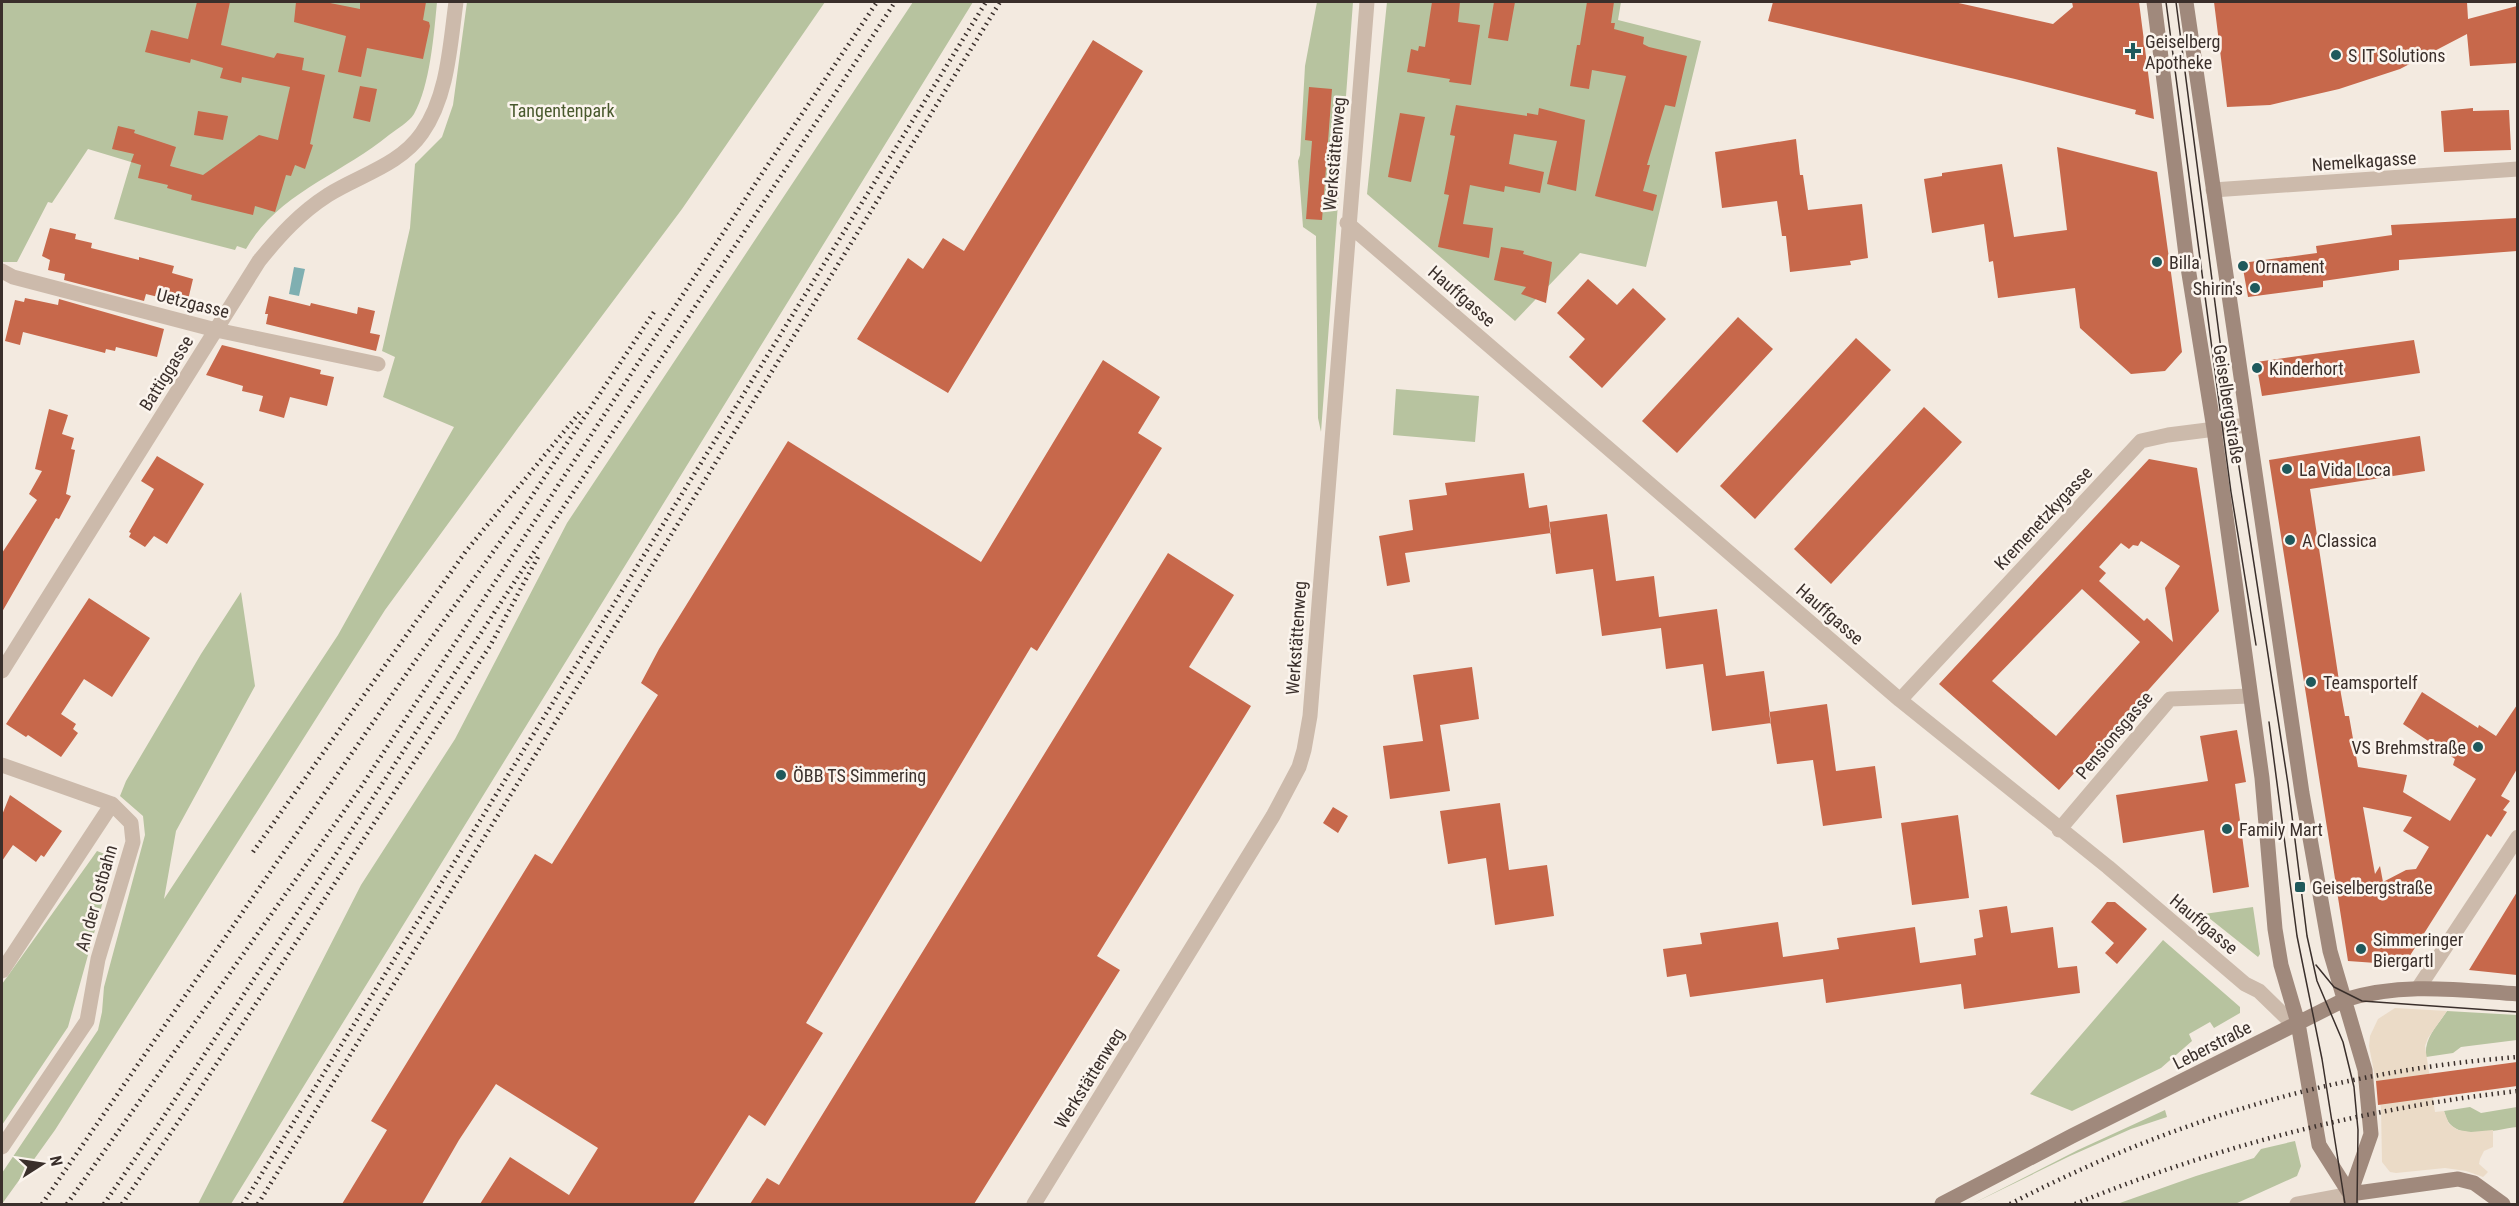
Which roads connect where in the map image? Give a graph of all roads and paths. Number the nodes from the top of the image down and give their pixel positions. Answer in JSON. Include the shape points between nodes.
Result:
{"nodes":[{"id":1,"x":456,"y":2,"type":"edge"},
{"id":2,"x":1367,"y":2,"type":"edge"},
{"id":3,"x":2154,"y":2,"type":"edge"},
{"id":4,"x":2186,"y":2,"type":"edge"},
{"id":5,"x":2517,"y":169,"type":"edge"},
{"id":6,"x":2213,"y":190,"type":"junction"},
{"id":7,"x":1347,"y":223,"type":"junction"},
{"id":8,"x":2,"y":271,"type":"edge"},
{"id":9,"x":216,"y":330,"type":"junction"},
{"id":10,"x":378,"y":364,"type":"dead end"},
{"id":11,"x":2247,"y":425,"type":"junction"},
{"id":12,"x":2214,"y":429,"type":"junction"},
{"id":13,"x":2,"y":671,"type":"edge"},
{"id":14,"x":2250,"y":696,"type":"junction"},
{"id":15,"x":1900,"y":700,"type":"junction"},
{"id":16,"x":2,"y":765,"type":"edge"},
{"id":17,"x":112,"y":804,"type":"junction"},
{"id":18,"x":2059,"y":830,"type":"junction"},
{"id":19,"x":2517,"y":837,"type":"edge"},
{"id":20,"x":2,"y":971,"type":"edge"},
{"id":21,"x":2419,"y":987,"type":"junction"},
{"id":22,"x":2517,"y":994,"type":"edge"},
{"id":23,"x":2344,"y":1000,"type":"junction"},
{"id":24,"x":2296,"y":1024,"type":"junction"},
{"id":25,"x":2,"y":1147,"type":"edge"},
{"id":26,"x":2350,"y":1199,"type":"edge"},
{"id":27,"x":1034,"y":1204,"type":"edge"},
{"id":28,"x":1942,"y":1204,"type":"edge"},
{"id":29,"x":2297,"y":1204,"type":"edge"},
{"id":30,"x":2502,"y":1204,"type":"edge"}],
"edges":[{"from":1,"to":9,"type":"street","name":"Battiggasse","via":[[447,68],[430,121],[399,156],[328,195],[281,233],[254,267]]},
{"from":2,"to":7,"type":"street","name":"Werkstättenweg"},
{"from":3,"to":12,"type":"main road","name":"Geiselbergstraße","via":[[2186,255]]},
{"from":4,"to":6,"type":"main road","name":"Geiselbergstraße"},
{"from":5,"to":6,"type":"street","name":"Nemelkagasse"},
{"from":6,"to":11,"type":"main road","name":"Geiselbergstraße"},
{"from":7,"to":15,"type":"street","name":"Hauffgasse"},
{"from":7,"to":27,"type":"street","name":"Werkstättenweg","via":[[1314,675],[1304,750],[1290,785]]},
{"from":8,"to":9,"type":"street","name":"Uetzgasse"},
{"from":9,"to":10,"type":"street","name":"Uetzgasse"},
{"from":9,"to":13,"type":"street","name":"Battiggasse"},
{"from":11,"to":12,"type":"street","name":"Kremenetzkygasse"},
{"from":11,"to":23,"type":"main road","name":"Geiselbergstraße","via":[[2302,792],[2330,951]]},
{"from":12,"to":14,"type":"main road","name":"Geiselbergstraße"},
{"from":12,"to":15,"type":"street","name":"Kremenetzkygasse","via":[[2141,441]]},
{"from":14,"to":18,"type":"street","name":"Pensionsgasse","via":[[2170,699]]},
{"from":14,"to":24,"type":"main road","name":"Geiselbergstraße","via":[[2266,816],[2275,929]]},
{"from":15,"to":18,"type":"street","name":"Hauffgasse"},
{"from":16,"to":17,"type":"street"},
{"from":17,"to":20,"type":"street","name":"An der Ostbahn"},
{"from":17,"to":25,"type":"street","name":"An der Ostbahn","via":[[131,823],[133,842],[98,959],[87,1021]]},
{"from":18,"to":24,"type":"street","name":"Hauffgasse"},
{"from":19,"to":21,"type":"street"},
{"from":21,"to":22,"type":"main road","name":"Leberstraße"},
{"from":21,"to":23,"type":"main road","name":"Leberstraße","via":[[2371,992]]},
{"from":23,"to":24,"type":"main road","name":"Leberstraße"},
{"from":23,"to":26,"type":"main road","name":"Geiselbergstraße","via":[[2365,1070],[2371,1134]]},
{"from":24,"to":26,"type":"main road","name":"Geiselbergstraße","via":[[2319,1145]]},
{"from":24,"to":28,"type":"main road","name":"Leberstraße"},
{"from":26,"to":29,"type":"street"},
{"from":26,"to":30,"type":"main road","via":[[2458,1179],[2474,1184]]}]}
